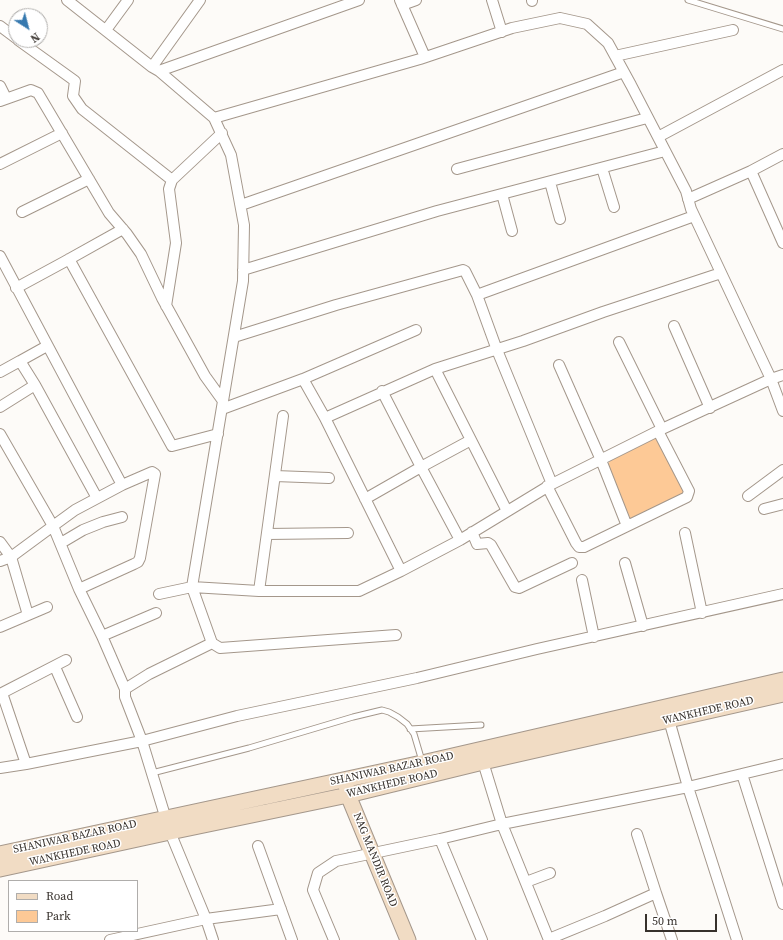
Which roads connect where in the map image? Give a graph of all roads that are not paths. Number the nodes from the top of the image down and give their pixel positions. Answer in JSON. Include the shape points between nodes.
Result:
{"nodes":[{"id":1,"x":67,"y":0,"type":"edge"},
{"id":2,"x":128,"y":0,"type":"edge"},
{"id":3,"x":208,"y":0,"type":"edge"},
{"id":4,"x":359,"y":0,"type":"edge"},
{"id":5,"x":416,"y":0,"type":"edge"},
{"id":6,"x":492,"y":0,"type":"edge"},
{"id":7,"x":688,"y":0,"type":"edge"},
{"id":8,"x":199,"y":2,"type":"edge"},
{"id":9,"x":401,"y":2,"type":"edge"},
{"id":10,"x":0,"y":26,"type":"edge"},
{"id":11,"x":783,"y":29,"type":"edge"},
{"id":12,"x":106,"y":30,"type":"junction"},
{"id":13,"x":733,"y":30,"type":"dead end"},
{"id":14,"x":8,"y":32,"type":"edge"},
{"id":15,"x":502,"y":32,"type":"junction"},
{"id":16,"x":29,"y":48,"type":"edge"},
{"id":17,"x":615,"y":56,"type":"junction"},
{"id":18,"x":425,"y":58,"type":"junction"},
{"id":19,"x":155,"y":69,"type":"junction"},
{"id":20,"x":783,"y":70,"type":"edge"},
{"id":21,"x":624,"y":72,"type":"junction"},
{"id":22,"x":0,"y":86,"type":"edge"},
{"id":23,"x":3,"y":100,"type":"edge"},
{"id":24,"x":214,"y":118,"type":"junction"},
{"id":25,"x":647,"y":118,"type":"junction"},
{"id":26,"x":62,"y":133,"type":"junction"},
{"id":27,"x":222,"y":134,"type":"junction"},
{"id":28,"x":658,"y":137,"type":"junction"},
{"id":29,"x":666,"y":151,"type":"junction"},
{"id":30,"x":783,"y":154,"type":"edge"},
{"id":31,"x":0,"y":164,"type":"edge"},
{"id":32,"x":602,"y":168,"type":"junction"},
{"id":33,"x":457,"y":169,"type":"dead end"},
{"id":34,"x":751,"y":171,"type":"junction"},
{"id":35,"x":90,"y":179,"type":"junction"},
{"id":36,"x":172,"y":180,"type":"junction"},
{"id":37,"x":550,"y":182,"type":"junction"},
{"id":38,"x":502,"y":194,"type":"junction"},
{"id":39,"x":688,"y":199,"type":"junction"},
{"id":40,"x":241,"y":205,"type":"junction"},
{"id":41,"x":614,"y":208,"type":"dead end"},
{"id":42,"x":22,"y":212,"type":"dead end"},
{"id":43,"x":694,"y":216,"type":"junction"},
{"id":44,"x":560,"y":219,"type":"dead end"},
{"id":45,"x":123,"y":229,"type":"junction"},
{"id":46,"x":512,"y":231,"type":"dead end"},
{"id":47,"x":783,"y":242,"type":"edge"},
{"id":48,"x":0,"y":256,"type":"edge"},
{"id":49,"x":69,"y":259,"type":"junction"},
{"id":50,"x":243,"y":270,"type":"junction"},
{"id":51,"x":722,"y":273,"type":"junction"},
{"id":52,"x":16,"y":288,"type":"junction"},
{"id":53,"x":477,"y":295,"type":"junction"},
{"id":54,"x":166,"y":306,"type":"junction"},
{"id":55,"x":674,"y":326,"type":"dead end"},
{"id":56,"x":416,"y":330,"type":"dead end"},
{"id":57,"x":234,"y":337,"type":"junction"},
{"id":58,"x":619,"y":342,"type":"dead end"},
{"id":59,"x":47,"y":346,"type":"junction"},
{"id":60,"x":497,"y":350,"type":"junction"},
{"id":61,"x":20,"y":361,"type":"junction"},
{"id":62,"x":559,"y":365,"type":"dead end"},
{"id":63,"x":435,"y":369,"type":"junction"},
{"id":64,"x":1,"y":370,"type":"edge"},
{"id":65,"x":783,"y":375,"type":"edge"},
{"id":66,"x":303,"y":379,"type":"junction"},
{"id":67,"x":771,"y":379,"type":"junction"},
{"id":68,"x":35,"y":385,"type":"junction"},
{"id":69,"x":382,"y":391,"type":"junction"},
{"id":70,"x":223,"y":405,"type":"junction"},
{"id":71,"x":0,"y":407,"type":"edge"},
{"id":72,"x":710,"y":408,"type":"junction"},
{"id":73,"x":783,"y":410,"type":"edge"},
{"id":74,"x":283,"y":416,"type":"dead end"},
{"id":75,"x":325,"y":418,"type":"junction"},
{"id":76,"x":660,"y":430,"type":"junction"},
{"id":77,"x":0,"y":434,"type":"edge"},
{"id":78,"x":218,"y":434,"type":"junction"},
{"id":79,"x":471,"y":440,"type":"junction"},
{"id":80,"x":601,"y":460,"type":"junction"},
{"id":81,"x":420,"y":467,"type":"junction"},
{"id":82,"x":783,"y":470,"type":"edge"},
{"id":83,"x":275,"y":476,"type":"junction"},
{"id":84,"x":329,"y":478,"type":"dead end"},
{"id":85,"x":122,"y":485,"type":"junction"},
{"id":86,"x":550,"y":485,"type":"junction"},
{"id":87,"x":748,"y":496,"type":"dead end"},
{"id":88,"x":97,"y":498,"type":"junction"},
{"id":89,"x":365,"y":499,"type":"junction"},
{"id":90,"x":783,"y":504,"type":"edge"},
{"id":91,"x":764,"y":509,"type":"dead end"},
{"id":92,"x":507,"y":511,"type":"junction"},
{"id":93,"x":122,"y":517,"type":"dead end"},
{"id":94,"x":53,"y":526,"type":"junction"},
{"id":95,"x":627,"y":526,"type":"junction"},
{"id":96,"x":472,"y":532,"type":"junction"},
{"id":97,"x":348,"y":533,"type":"dead end"},
{"id":98,"x":685,"y":533,"type":"dead end"},
{"id":99,"x":267,"y":534,"type":"junction"},
{"id":100,"x":460,"y":540,"type":"junction"},
{"id":101,"x":0,"y":542,"type":"edge"},
{"id":102,"x":61,"y":543,"type":"junction"},
{"id":103,"x":11,"y":557,"type":"junction"},
{"id":104,"x":0,"y":561,"type":"edge"},
{"id":105,"x":572,"y":563,"type":"dead end"},
{"id":106,"x":625,"y":563,"type":"dead end"},
{"id":107,"x":401,"y":571,"type":"junction"},
{"id":108,"x":582,"y":580,"type":"dead end"},
{"id":109,"x":192,"y":587,"type":"junction"},
{"id":110,"x":79,"y":589,"type":"junction"},
{"id":111,"x":259,"y":591,"type":"junction"},
{"id":112,"x":159,"y":594,"type":"dead end"},
{"id":113,"x":783,"y":594,"type":"edge"},
{"id":114,"x":47,"y":607,"type":"dead end"},
{"id":115,"x":156,"y":613,"type":"dead end"},
{"id":116,"x":702,"y":613,"type":"junction"},
{"id":117,"x":28,"y":615,"type":"junction"},
{"id":118,"x":643,"y":626,"type":"junction"},
{"id":119,"x":0,"y":627,"type":"edge"},
{"id":120,"x":396,"y":635,"type":"dead end"},
{"id":121,"x":102,"y":636,"type":"junction"},
{"id":122,"x":594,"y":637,"type":"junction"},
{"id":123,"x":212,"y":642,"type":"junction"},
{"id":124,"x":66,"y":660,"type":"dead end"},
{"id":125,"x":55,"y":667,"type":"junction"},
{"id":126,"x":783,"y":680,"type":"edge"},
{"id":127,"x":124,"y":689,"type":"junction"},
{"id":128,"x":1,"y":693,"type":"edge"},
{"id":129,"x":783,"y":694,"type":"edge"},
{"id":130,"x":77,"y":717,"type":"dead end"},
{"id":131,"x":669,"y":720,"type":"junction"},
{"id":132,"x":481,"y":725,"type":"dead end"},
{"id":133,"x":410,"y":729,"type":"junction"},
{"id":134,"x":142,"y":741,"type":"junction"},
{"id":135,"x":483,"y":762,"type":"junction"},
{"id":136,"x":422,"y":763,"type":"junction"},
{"id":137,"x":26,"y":764,"type":"junction"},
{"id":138,"x":783,"y":764,"type":"edge"},
{"id":139,"x":0,"y":768,"type":"edge"},
{"id":140,"x":152,"y":773,"type":"junction"},
{"id":141,"x":742,"y":774,"type":"junction"},
{"id":142,"x":344,"y":779,"type":"junction"},
{"id":143,"x":688,"y":787,"type":"junction"},
{"id":144,"x":348,"y":795,"type":"junction"},
{"id":145,"x":502,"y":824,"type":"junction"},
{"id":146,"x":168,"y":825,"type":"junction"},
{"id":147,"x":637,"y":834,"type":"dead end"},
{"id":148,"x":440,"y":839,"type":"junction"},
{"id":149,"x":258,"y":846,"type":"dead end"},
{"id":150,"x":0,"y":854,"type":"edge"},
{"id":151,"x":373,"y":854,"type":"junction"},
{"id":152,"x":0,"y":869,"type":"edge"},
{"id":153,"x":550,"y":873,"type":"dead end"},
{"id":154,"x":526,"y":882,"type":"junction"},
{"id":155,"x":656,"y":893,"type":"junction"},
{"id":156,"x":783,"y":904,"type":"edge"},
{"id":157,"x":281,"y":909,"type":"junction"},
{"id":158,"x":206,"y":919,"type":"junction"},
{"id":159,"x":110,"y":940,"type":"edge"},
{"id":160,"x":213,"y":940,"type":"edge"},
{"id":161,"x":292,"y":940,"type":"edge"},
{"id":162,"x":334,"y":940,"type":"edge"},
{"id":163,"x":408,"y":940,"type":"edge"},
{"id":164,"x":482,"y":940,"type":"edge"},
{"id":165,"x":549,"y":940,"type":"edge"},
{"id":166,"x":672,"y":940,"type":"edge"},
{"id":167,"x":737,"y":940,"type":"edge"}],
"edges":[{"from":1,"to":12,"type":"street"},
{"from":2,"to":12,"type":"street"},
{"from":3,"to":8,"type":"street"},
{"from":4,"to":19,"type":"street"},
{"from":5,"to":9,"type":"street"},
{"from":6,"to":15,"type":"street"},
{"from":7,"to":11,"type":"lane"},
{"from":8,"to":19,"type":"street"},
{"from":9,"to":18,"type":"street"},
{"from":10,"to":14,"type":"street"},
{"from":12,"to":19,"type":"street"},
{"from":13,"to":17,"type":"street"},
{"from":15,"to":17,"type":"street","via":[[560,18],[587,24],[608,43]]},
{"from":15,"to":18,"type":"street"},
{"from":16,"to":36,"type":"street","via":[[75,81],[74,96],[82,109]]},
{"from":17,"to":21,"type":"street"},
{"from":18,"to":24,"type":"street"},
{"from":19,"to":24,"type":"street"},
{"from":20,"to":28,"type":"street"},
{"from":21,"to":25,"type":"street"},
{"from":21,"to":40,"type":"street"},
{"from":22,"to":23,"type":"street"},
{"from":23,"to":26,"type":"street","via":[[31,90],[38,93]]},
{"from":24,"to":27,"type":"street"},
{"from":25,"to":28,"type":"street"},
{"from":25,"to":33,"type":"street"},
{"from":26,"to":31,"type":"street"},
{"from":26,"to":35,"type":"street"},
{"from":27,"to":36,"type":"street"},
{"from":27,"to":40,"type":"street","via":[[231,155]]},
{"from":28,"to":29,"type":"street"},
{"from":29,"to":32,"type":"street"},
{"from":29,"to":39,"type":"street"},
{"from":30,"to":34,"type":"street"},
{"from":32,"to":37,"type":"street"},
{"from":32,"to":41,"type":"street"},
{"from":34,"to":39,"type":"street"},
{"from":34,"to":47,"type":"street"},
{"from":35,"to":42,"type":"street"},
{"from":35,"to":45,"type":"street","via":[[109,213]]},
{"from":36,"to":54,"type":"street","via":[[169,189],[176,243]]},
{"from":37,"to":38,"type":"street"},
{"from":37,"to":44,"type":"street"},
{"from":38,"to":46,"type":"street"},
{"from":38,"to":50,"type":"street"},
{"from":39,"to":43,"type":"street"},
{"from":40,"to":50,"type":"street","via":[[244,225]]},
{"from":43,"to":51,"type":"street"},
{"from":43,"to":53,"type":"street"},
{"from":45,"to":49,"type":"street"},
{"from":45,"to":54,"type":"street","via":[[141,254]]},
{"from":48,"to":52,"type":"street"},
{"from":49,"to":52,"type":"street"},
{"from":49,"to":78,"type":"street","via":[[172,446]]},
{"from":50,"to":57,"type":"street"},
{"from":51,"to":60,"type":"street"},
{"from":51,"to":67,"type":"street"},
{"from":52,"to":59,"type":"street"},
{"from":53,"to":57,"type":"street","via":[[467,273],[463,270],[336,305]]},
{"from":53,"to":60,"type":"street"},
{"from":54,"to":70,"type":"street"},
{"from":55,"to":72,"type":"street"},
{"from":56,"to":66,"type":"street"},
{"from":57,"to":70,"type":"street"},
{"from":58,"to":76,"type":"street"},
{"from":59,"to":61,"type":"street"},
{"from":59,"to":85,"type":"street"},
{"from":60,"to":63,"type":"street"},
{"from":60,"to":86,"type":"street"},
{"from":61,"to":64,"type":"street"},
{"from":61,"to":68,"type":"street"},
{"from":62,"to":80,"type":"street"},
{"from":63,"to":69,"type":"street"},
{"from":63,"to":79,"type":"street"},
{"from":65,"to":67,"type":"street"},
{"from":66,"to":70,"type":"street"},
{"from":66,"to":75,"type":"street"},
{"from":67,"to":72,"type":"street"},
{"from":67,"to":73,"type":"street"},
{"from":68,"to":71,"type":"street"},
{"from":68,"to":88,"type":"street"},
{"from":69,"to":75,"type":"street"},
{"from":69,"to":81,"type":"street"},
{"from":70,"to":78,"type":"street"},
{"from":72,"to":76,"type":"street"},
{"from":74,"to":83,"type":"street"},
{"from":75,"to":89,"type":"street"},
{"from":76,"to":80,"type":"street"},
{"from":76,"to":95,"type":"street","via":[[689,494]]},
{"from":77,"to":94,"type":"street"},
{"from":78,"to":109,"type":"street"},
{"from":79,"to":81,"type":"street"},
{"from":79,"to":92,"type":"street"},
{"from":80,"to":86,"type":"street"},
{"from":80,"to":95,"type":"street"},
{"from":81,"to":89,"type":"street"},
{"from":81,"to":100,"type":"street"},
{"from":82,"to":87,"type":"street"},
{"from":83,"to":84,"type":"street"},
{"from":83,"to":99,"type":"street"},
{"from":85,"to":88,"type":"street"},
{"from":85,"to":110,"type":"street","via":[[152,472],[155,474],[140,558],[138,562]]},
{"from":86,"to":92,"type":"street"},
{"from":86,"to":95,"type":"street","via":[[579,547],[584,547]]},
{"from":88,"to":94,"type":"street"},
{"from":89,"to":107,"type":"street"},
{"from":90,"to":91,"type":"street"},
{"from":92,"to":96,"type":"street"},
{"from":93,"to":102,"type":"street","via":[[90,527]]},
{"from":94,"to":102,"type":"street"},
{"from":94,"to":103,"type":"street"},
{"from":96,"to":100,"type":"street"},
{"from":96,"to":105,"type":"street","via":[[477,544],[491,545],[515,587],[519,588]]},
{"from":97,"to":99,"type":"street"},
{"from":98,"to":116,"type":"street"},
{"from":99,"to":111,"type":"street"},
{"from":100,"to":107,"type":"street"},
{"from":101,"to":103,"type":"street"},
{"from":102,"to":110,"type":"street"},
{"from":103,"to":104,"type":"street"},
{"from":103,"to":117,"type":"street"},
{"from":106,"to":118,"type":"street"},
{"from":107,"to":111,"type":"street","via":[[359,591]]},
{"from":108,"to":122,"type":"street"},
{"from":109,"to":111,"type":"street"},
{"from":109,"to":112,"type":"street"},
{"from":109,"to":123,"type":"street"},
{"from":110,"to":121,"type":"street"},
{"from":113,"to":116,"type":"street"},
{"from":114,"to":117,"type":"street"},
{"from":115,"to":121,"type":"street"},
{"from":116,"to":118,"type":"street"},
{"from":117,"to":119,"type":"street"},
{"from":118,"to":122,"type":"street"},
{"from":120,"to":123,"type":"street","via":[[220,648]]},
{"from":121,"to":127,"type":"street"},
{"from":122,"to":134,"type":"street","via":[[237,716]]},
{"from":123,"to":127,"type":"street"},
{"from":124,"to":125,"type":"street"},
{"from":125,"to":128,"type":"street"},
{"from":125,"to":130,"type":"street"},
{"from":126,"to":136,"type":"main road","name":"SHANIWAR BAZAR ROAD"},
{"from":127,"to":134,"type":"street","via":[[124,697]]},
{"from":128,"to":137,"type":"street"},
{"from":129,"to":131,"type":"main road","name":"WANKHEDE ROAD"},
{"from":131,"to":135,"type":"main road","name":"WANKHEDE ROAD"},
{"from":131,"to":143,"type":"street"},
{"from":132,"to":133,"type":"lane"},
{"from":133,"to":136,"type":"lane","via":[[414,734]]},
{"from":133,"to":140,"type":"lane","via":[[398,717],[382,710]]},
{"from":134,"to":137,"type":"street"},
{"from":134,"to":140,"type":"street"},
{"from":135,"to":144,"type":"main road","name":"WANKHEDE ROAD"},
{"from":135,"to":145,"type":"street"},
{"from":136,"to":142,"type":"main road","name":"SHANIWAR BAZAR ROAD"},
{"from":137,"to":139,"type":"street"},
{"from":138,"to":141,"type":"street"},
{"from":140,"to":146,"type":"street"},
{"from":141,"to":143,"type":"street"},
{"from":141,"to":156,"type":"street"},
{"from":142,"to":144,"type":"main road","name":"NAG MANDIR ROAD"},
{"from":142,"to":146,"type":"main road","name":"SHANIWAR BAZAR ROAD"},
{"from":143,"to":145,"type":"street"},
{"from":143,"to":167,"type":"street"},
{"from":144,"to":146,"type":"main road","name":"WANKHEDE ROAD"},
{"from":144,"to":151,"type":"main road","name":"NAG MANDIR ROAD"},
{"from":145,"to":148,"type":"street"},
{"from":145,"to":154,"type":"street"},
{"from":146,"to":150,"type":"main road","name":"SHANIWAR BAZAR ROAD"},
{"from":146,"to":152,"type":"main road","name":"WANKHEDE ROAD"},
{"from":146,"to":158,"type":"street"},
{"from":147,"to":155,"type":"street"},
{"from":148,"to":151,"type":"street"},
{"from":148,"to":164,"type":"street"},
{"from":149,"to":157,"type":"street"},
{"from":151,"to":162,"type":"street","via":[[336,861],[318,873],[313,890]]},
{"from":151,"to":163,"type":"main road","name":"NAG MANDIR ROAD"},
{"from":153,"to":154,"type":"street"},
{"from":154,"to":165,"type":"street"},
{"from":155,"to":165,"type":"street"},
{"from":155,"to":166,"type":"street"},
{"from":157,"to":158,"type":"street"},
{"from":157,"to":161,"type":"street"},
{"from":158,"to":159,"type":"street"},
{"from":158,"to":160,"type":"street"}]}
